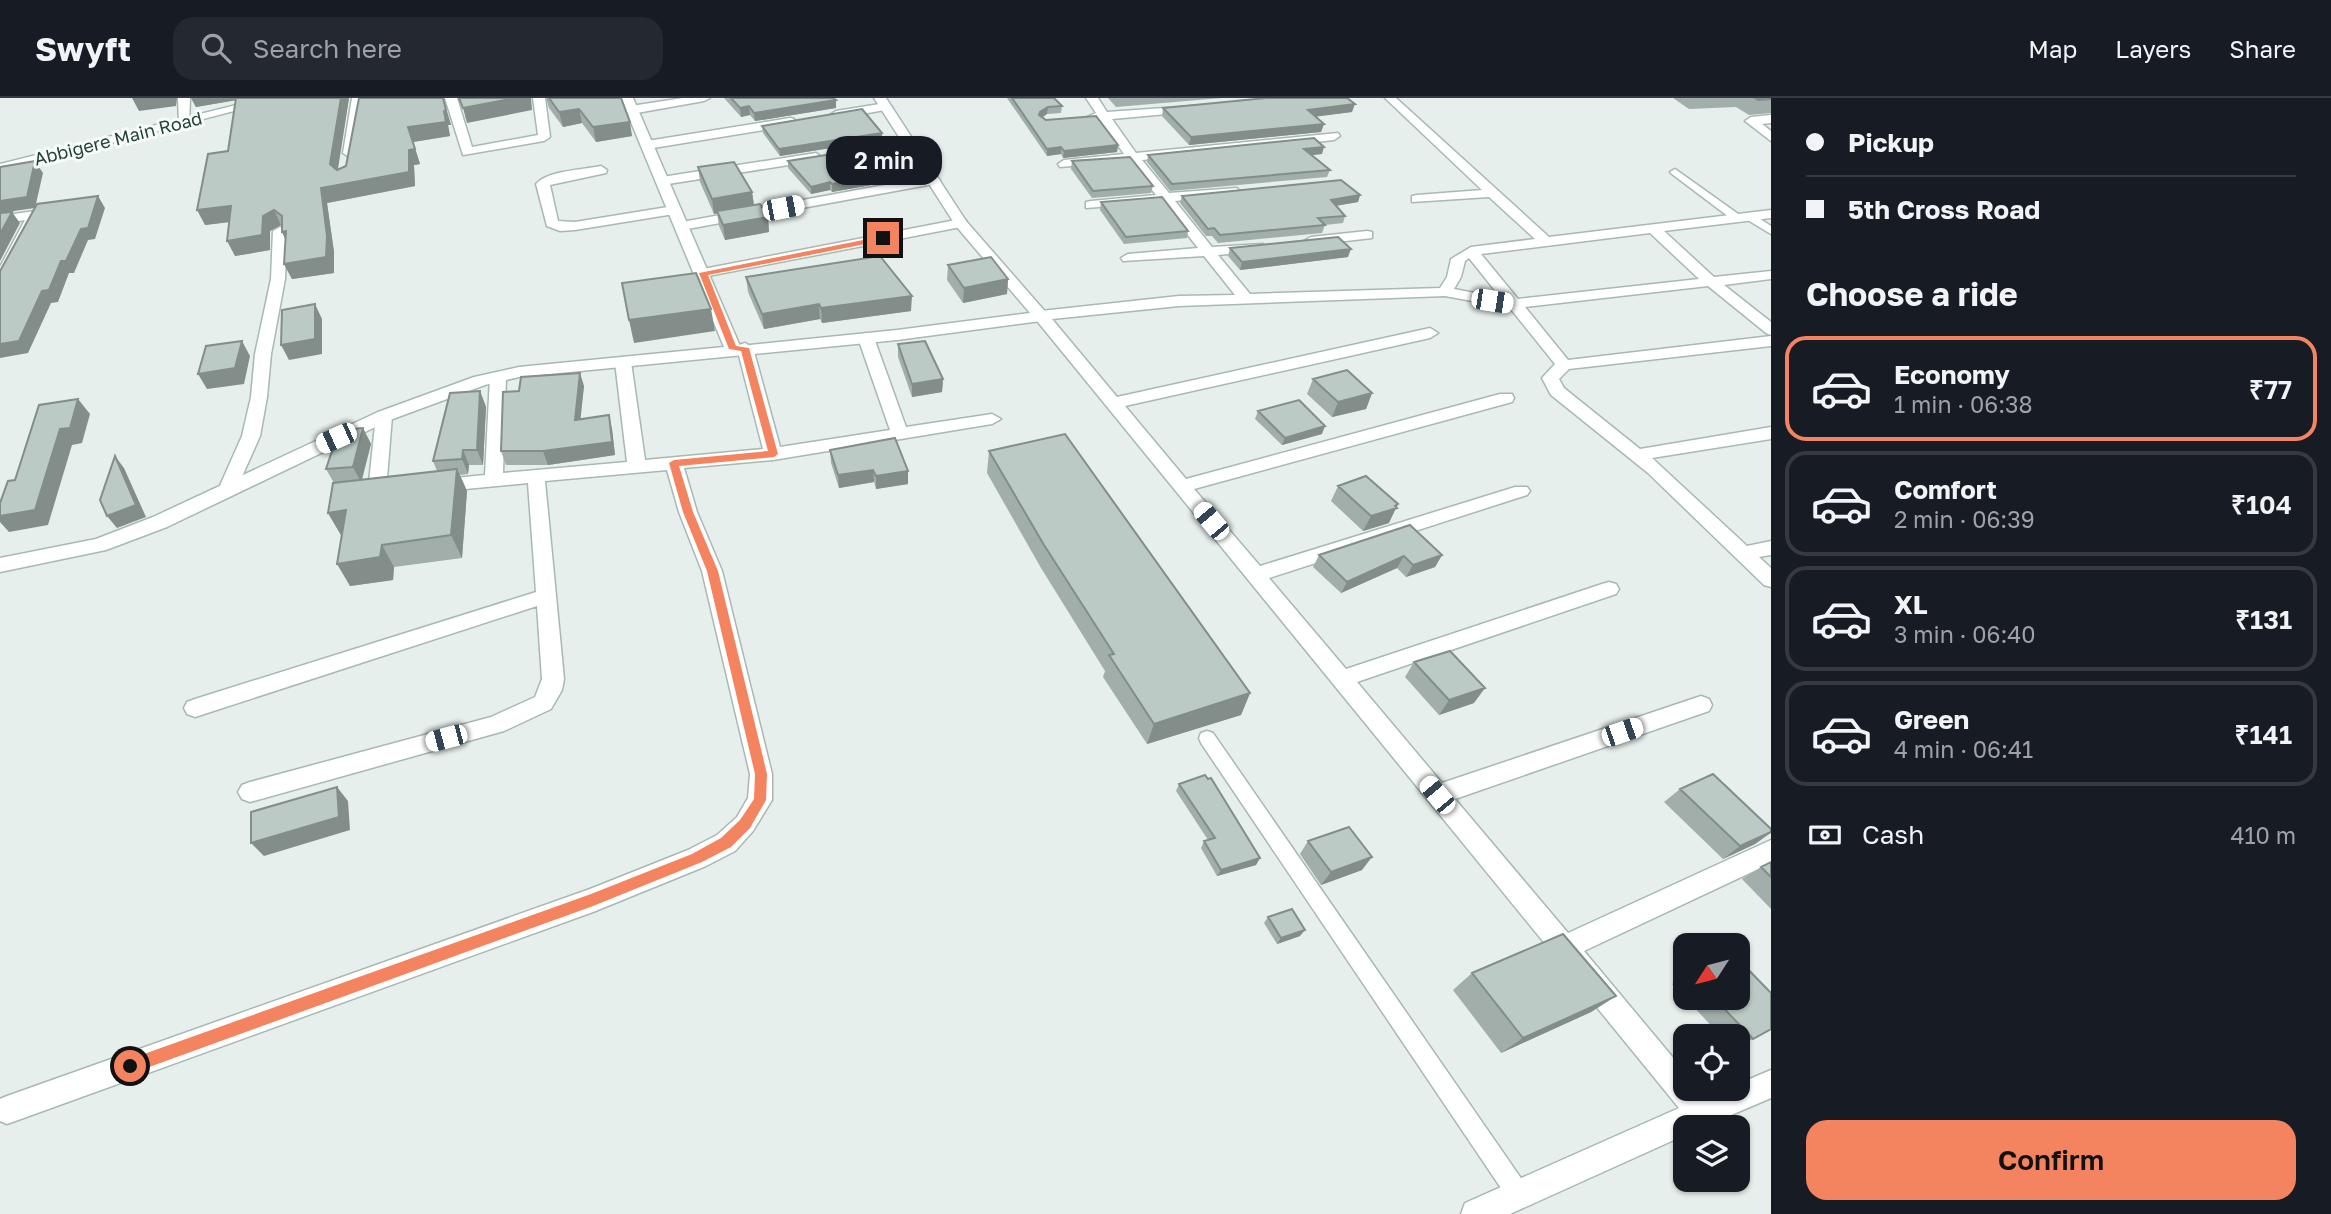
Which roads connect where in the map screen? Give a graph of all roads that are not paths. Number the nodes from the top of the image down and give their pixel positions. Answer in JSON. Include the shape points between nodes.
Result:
{"nodes":[{"id":1,"x":184,"y":98,"type":"edge"},
{"id":2,"x":278,"y":98,"type":"edge"},
{"id":3,"x":358,"y":98,"type":"edge"},
{"id":4,"x":451,"y":98,"type":"edge"},
{"id":5,"x":539,"y":98,"type":"edge"},
{"id":6,"x":704,"y":98,"type":"edge"},
{"id":7,"x":1092,"y":98,"type":"edge"},
{"id":8,"x":1390,"y":99,"type":"edge"},
{"id":9,"x":883,"y":102,"type":"edge"},
{"id":10,"x":629,"y":104,"type":"edge"},
{"id":11,"x":1196,"y":107,"type":"edge"},
{"id":12,"x":1104,"y":116,"type":"junction"},
{"id":13,"x":1081,"y":118,"type":"edge"},
{"id":14,"x":1771,"y":119,"type":"edge"},
{"id":15,"x":185,"y":121,"type":"junction"},
{"id":16,"x":1334,"y":136,"type":"dead end"},
{"id":17,"x":1771,"y":137,"type":"edge"},
{"id":18,"x":910,"y":142,"type":"junction"},
{"id":19,"x":647,"y":145,"type":"junction"},
{"id":20,"x":1132,"y":156,"type":"junction"},
{"id":21,"x":1064,"y":164,"type":"dead end"},
{"id":22,"x":347,"y":165,"type":"edge"},
{"id":23,"x":0,"y":168,"type":"edge"},
{"id":24,"x":601,"y":170,"type":"dead end"},
{"id":25,"x":1675,"y":172,"type":"dead end"},
{"id":26,"x":934,"y":180,"type":"junction"},
{"id":27,"x":662,"y":181,"type":"junction"},
{"id":28,"x":1243,"y":190,"type":"edge"},
{"id":29,"x":1493,"y":193,"type":"junction"},
{"id":30,"x":1165,"y":197,"type":"junction"},
{"id":31,"x":1417,"y":199,"type":"dead end"},
{"id":32,"x":1091,"y":205,"type":"dead end"},
{"id":33,"x":674,"y":210,"type":"junction"},
{"id":34,"x":1771,"y":214,"type":"edge"},
{"id":35,"x":1744,"y":217,"type":"junction"},
{"id":36,"x":0,"y":220,"type":"edge"},
{"id":37,"x":961,"y":223,"type":"junction"},
{"id":38,"x":682,"y":226,"type":"junction"},
{"id":39,"x":1652,"y":228,"type":"junction"},
{"id":40,"x":280,"y":231,"type":"edge"},
{"id":41,"x":1771,"y":232,"type":"edge"},
{"id":42,"x":1367,"y":235,"type":"dead end"},
{"id":43,"x":1545,"y":241,"type":"junction"},
{"id":44,"x":1301,"y":242,"type":"edge"},
{"id":45,"x":1275,"y":245,"type":"edge"},
{"id":46,"x":1471,"y":251,"type":"junction"},
{"id":47,"x":1209,"y":252,"type":"junction"},
{"id":48,"x":1128,"y":258,"type":"dead end"},
{"id":49,"x":703,"y":273,"type":"junction"},
{"id":50,"x":1771,"y":275,"type":"edge"},
{"id":51,"x":0,"y":281,"type":"edge"},
{"id":52,"x":1710,"y":282,"type":"junction"},
{"id":53,"x":1444,"y":292,"type":"junction"},
{"id":54,"x":1245,"y":298,"type":"junction"},
{"id":55,"x":1511,"y":304,"type":"junction"},
{"id":56,"x":1041,"y":316,"type":"junction"},
{"id":57,"x":1771,"y":330,"type":"edge"},
{"id":58,"x":1430,"y":333,"type":"dead end"},
{"id":59,"x":866,"y":338,"type":"junction"},
{"id":60,"x":1771,"y":341,"type":"edge"},
{"id":61,"x":739,"y":349,"type":"junction"},
{"id":62,"x":622,"y":362,"type":"junction"},
{"id":63,"x":1564,"y":365,"type":"junction"},
{"id":64,"x":498,"y":377,"type":"junction"},
{"id":65,"x":1506,"y":398,"type":"dead end"},
{"id":66,"x":1113,"y":403,"type":"junction"},
{"id":67,"x":384,"y":416,"type":"junction"},
{"id":68,"x":992,"y":419,"type":"dead end"},
{"id":69,"x":1771,"y":433,"type":"edge"},
{"id":70,"x":900,"y":434,"type":"junction"},
{"id":71,"x":774,"y":454,"type":"junction"},
{"id":72,"x":1637,"y":455,"type":"junction"},
{"id":73,"x":674,"y":463,"type":"junction"},
{"id":74,"x":637,"y":467,"type":"junction"},
{"id":75,"x":536,"y":476,"type":"junction"},
{"id":76,"x":494,"y":480,"type":"junction"},
{"id":77,"x":1182,"y":486,"type":"junction"},
{"id":78,"x":416,"y":488,"type":"edge"},
{"id":79,"x":228,"y":490,"type":"junction"},
{"id":80,"x":1521,"y":491,"type":"dead end"},
{"id":81,"x":356,"y":493,"type":"edge"},
{"id":82,"x":1771,"y":548,"type":"edge"},
{"id":83,"x":1743,"y":554,"type":"junction"},
{"id":84,"x":0,"y":565,"type":"edge"},
{"id":85,"x":1255,"y":575,"type":"junction"},
{"id":86,"x":1771,"y":580,"type":"edge"},
{"id":87,"x":1609,"y":589,"type":"dead end"},
{"id":88,"x":546,"y":596,"type":"junction"},
{"id":89,"x":1342,"y":680,"type":"junction"},
{"id":90,"x":1702,"y":705,"type":"dead end"},
{"id":91,"x":195,"y":708,"type":"dead end"},
{"id":92,"x":1208,"y":738,"type":"dead end"},
{"id":93,"x":250,"y":792,"type":"dead end"},
{"id":94,"x":1437,"y":795,"type":"junction"},
{"id":95,"x":1771,"y":851,"type":"edge"},
{"id":96,"x":1563,"y":948,"type":"junction"},
{"id":97,"x":1771,"y":1084,"type":"edge"},
{"id":98,"x":7,"y":1110,"type":"dead end"},
{"id":99,"x":1701,"y":1113,"type":"junction"},
{"id":100,"x":1519,"y":1195,"type":"junction"},
{"id":101,"x":1476,"y":1214,"type":"edge"}],
"edges":[{"from":1,"to":15,"type":"street"},
{"from":2,"to":15,"type":"street","name":"Abbigere Main Road"},
{"from":3,"to":22,"type":"street"},
{"from":4,"to":5,"type":"street","via":[[467,152],[544,137]]},
{"from":6,"to":10,"type":"street"},
{"from":7,"to":12,"type":"street"},
{"from":8,"to":29,"type":"street"},
{"from":9,"to":18,"type":"street"},
{"from":9,"to":19,"type":"street"},
{"from":10,"to":19,"type":"street"},
{"from":11,"to":12,"type":"street"},
{"from":12,"to":13,"type":"street"},
{"from":12,"to":20,"type":"street"},
{"from":14,"to":17,"type":"street","via":[[1751,121]]},
{"from":15,"to":23,"type":"street","name":"Abbigere Main Road"},
{"from":16,"to":20,"type":"street"},
{"from":18,"to":26,"type":"street"},
{"from":18,"to":27,"type":"street"},
{"from":19,"to":27,"type":"street"},
{"from":20,"to":21,"type":"street"},
{"from":20,"to":30,"type":"street"},
{"from":24,"to":33,"type":"street","via":[[543,184],[552,223],[575,226]]},
{"from":25,"to":35,"type":"lane"},
{"from":26,"to":37,"type":"street"},
{"from":26,"to":38,"type":"street"},
{"from":27,"to":33,"type":"street"},
{"from":28,"to":30,"type":"street"},
{"from":29,"to":31,"type":"street"},
{"from":29,"to":43,"type":"street"},
{"from":30,"to":32,"type":"street"},
{"from":30,"to":47,"type":"street"},
{"from":33,"to":38,"type":"street"},
{"from":34,"to":35,"type":"street"},
{"from":35,"to":39,"type":"street"},
{"from":35,"to":41,"type":"lane"},
{"from":36,"to":51,"type":"street","via":[[35,215]]},
{"from":37,"to":49,"type":"street"},
{"from":37,"to":56,"type":"street"},
{"from":38,"to":49,"type":"street"},
{"from":39,"to":43,"type":"street"},
{"from":39,"to":52,"type":"street"},
{"from":40,"to":79,"type":"street","via":[[278,279],[262,354],[259,397],[251,436]]},
{"from":42,"to":44,"type":"street"},
{"from":43,"to":46,"type":"street"},
{"from":45,"to":47,"type":"street"},
{"from":46,"to":53,"type":"street","via":[[1458,259]]},
{"from":46,"to":55,"type":"street"},
{"from":47,"to":48,"type":"street"},
{"from":47,"to":54,"type":"street"},
{"from":49,"to":61,"type":"street"},
{"from":50,"to":52,"type":"street"},
{"from":52,"to":55,"type":"street"},
{"from":52,"to":57,"type":"street"},
{"from":53,"to":54,"type":"street"},
{"from":53,"to":55,"type":"street"},
{"from":54,"to":56,"type":"street"},
{"from":55,"to":63,"type":"street"},
{"from":56,"to":59,"type":"street"},
{"from":56,"to":66,"type":"street"},
{"from":58,"to":66,"type":"street"},
{"from":59,"to":61,"type":"street"},
{"from":59,"to":70,"type":"street"},
{"from":60,"to":63,"type":"street"},
{"from":61,"to":62,"type":"street"},
{"from":61,"to":71,"type":"street"},
{"from":62,"to":64,"type":"street"},
{"from":62,"to":74,"type":"street"},
{"from":63,"to":72,"type":"street","via":[[1550,378],[1557,391]]},
{"from":64,"to":67,"type":"street"},
{"from":64,"to":76,"type":"street"},
{"from":65,"to":77,"type":"street"},
{"from":66,"to":77,"type":"street"},
{"from":67,"to":79,"type":"street"},
{"from":67,"to":81,"type":"street","via":[[384,490]]},
{"from":68,"to":70,"type":"street"},
{"from":69,"to":72,"type":"street"},
{"from":70,"to":71,"type":"street"},
{"from":71,"to":73,"type":"street"},
{"from":72,"to":83,"type":"street"},
{"from":73,"to":74,"type":"street"},
{"from":73,"to":98,"type":"street","via":[[712,571],[761,774],[760,800],[726,843],[593,900]]},
{"from":74,"to":75,"type":"street"},
{"from":75,"to":76,"type":"street"},
{"from":75,"to":88,"type":"street"},
{"from":76,"to":78,"type":"street"},
{"from":77,"to":85,"type":"street"},
{"from":79,"to":84,"type":"street","via":[[99,545]]},
{"from":80,"to":85,"type":"street"},
{"from":82,"to":83,"type":"street"},
{"from":83,"to":86,"type":"street"},
{"from":85,"to":89,"type":"street"},
{"from":87,"to":89,"type":"street"},
{"from":88,"to":91,"type":"street"},
{"from":88,"to":93,"type":"street","via":[[553,679],[543,703],[496,725]]},
{"from":89,"to":94,"type":"street"},
{"from":90,"to":94,"type":"street"},
{"from":92,"to":100,"type":"lane"},
{"from":94,"to":96,"type":"street"},
{"from":95,"to":96,"type":"street"},
{"from":96,"to":99,"type":"street"},
{"from":97,"to":99,"type":"street"},
{"from":99,"to":100,"type":"street"},
{"from":100,"to":101,"type":"street"}]}
